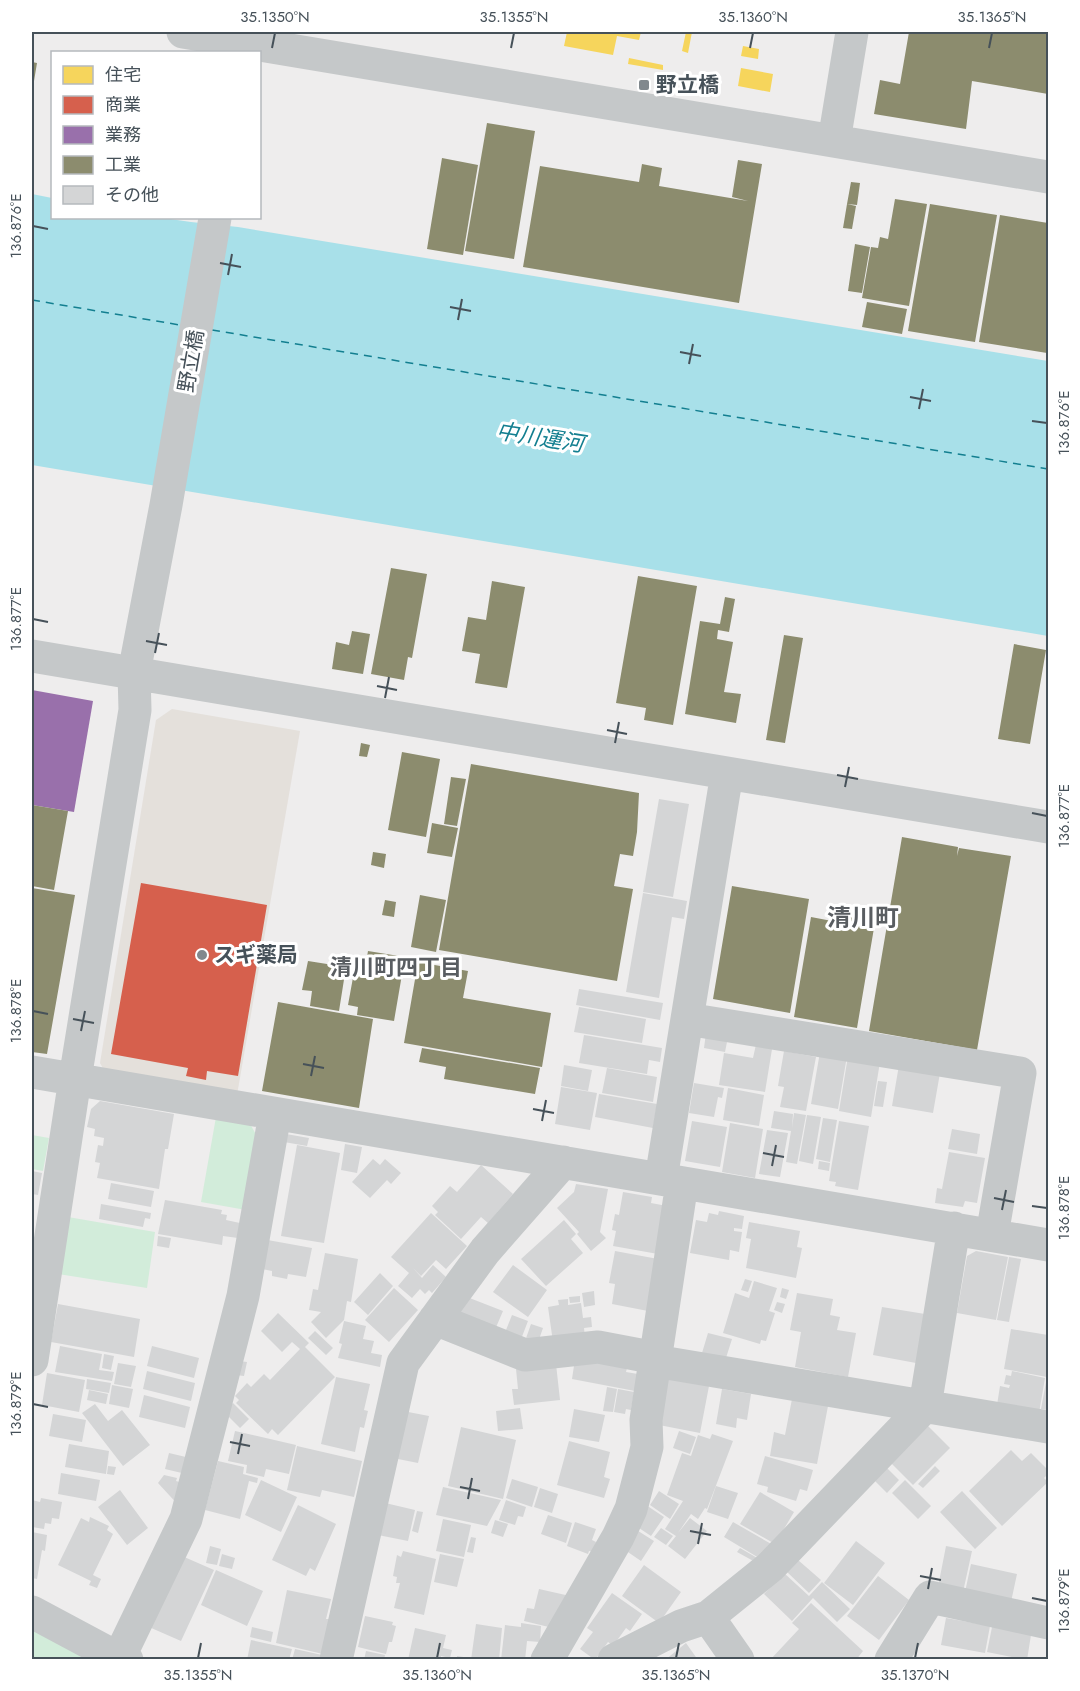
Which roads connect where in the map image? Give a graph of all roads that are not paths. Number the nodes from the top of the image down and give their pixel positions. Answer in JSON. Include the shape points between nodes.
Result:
{"nodes":[{"id":1,"x":183,"y":32,"type":"edge"},
{"id":2,"x":852,"y":32,"type":"edge"},
{"id":3,"x":247,"y":42,"type":"edge"},
{"id":4,"x":834,"y":141,"type":"junction"},
{"id":5,"x":1048,"y":177,"type":"edge"},
{"id":6,"x":215,"y":219,"type":"edge"},
{"id":7,"x":32,"y":656,"type":"edge"},
{"id":8,"x":134,"y":673,"type":"junction"},
{"id":9,"x":727,"y":773,"type":"junction"},
{"id":10,"x":1048,"y":827,"type":"edge"},
{"id":11,"x":687,"y":1020,"type":"junction"},
{"id":12,"x":32,"y":1072,"type":"edge"},
{"id":13,"x":75,"y":1079,"type":"junction"},
{"id":14,"x":275,"y":1114,"type":"junction"},
{"id":15,"x":563,"y":1162,"type":"junction"},
{"id":16,"x":672,"y":1181,"type":"junction"},
{"id":17,"x":954,"y":1228,"type":"junction"},
{"id":18,"x":992,"y":1235,"type":"junction"},
{"id":19,"x":1048,"y":1245,"type":"edge"},
{"id":20,"x":39,"y":1259,"type":"edge"},
{"id":21,"x":435,"y":1319,"type":"junction"},
{"id":22,"x":32,"y":1360,"type":"edge"},
{"id":23,"x":655,"y":1360,"type":"junction"},
{"id":24,"x":925,"y":1406,"type":"junction"},
{"id":25,"x":1048,"y":1427,"type":"edge"},
{"id":26,"x":32,"y":1612,"type":"edge"},
{"id":27,"x":708,"y":1617,"type":"junction"},
{"id":28,"x":1048,"y":1623,"type":"edge"},
{"id":29,"x":121,"y":1659,"type":"edge"},
{"id":30,"x":336,"y":1659,"type":"edge"},
{"id":31,"x":546,"y":1659,"type":"edge"},
{"id":32,"x":614,"y":1659,"type":"edge"},
{"id":33,"x":738,"y":1659,"type":"edge"},
{"id":34,"x":891,"y":1659,"type":"edge"}],
"edges":[{"from":1,"to":3,"type":"street"},
{"from":2,"to":4,"type":"street"},
{"from":3,"to":4,"type":"street"},
{"from":4,"to":5,"type":"street"},
{"from":6,"to":8,"type":"street","name":"野立橋"},
{"from":7,"to":8,"type":"street"},
{"from":8,"to":9,"type":"street"},
{"from":8,"to":13,"type":"street","name":"野立橋","via":[[135,710]]},
{"from":9,"to":10,"type":"street"},
{"from":9,"to":11,"type":"street"},
{"from":11,"to":16,"type":"street"},
{"from":11,"to":18,"type":"street","via":[[1020,1073]]},
{"from":12,"to":13,"type":"street"},
{"from":13,"to":14,"type":"street"},
{"from":13,"to":20,"type":"street","name":"野立橋"},
{"from":14,"to":15,"type":"street"},
{"from":14,"to":29,"type":"street","via":[[243,1296],[186,1519]]},
{"from":15,"to":16,"type":"street"},
{"from":15,"to":21,"type":"street","via":[[485,1251]]},
{"from":16,"to":17,"type":"street"},
{"from":16,"to":23,"type":"street"},
{"from":17,"to":18,"type":"street"},
{"from":17,"to":24,"type":"street"},
{"from":18,"to":19,"type":"street"},
{"from":20,"to":22,"type":"street","name":"野立橋"},
{"from":21,"to":23,"type":"street","via":[[525,1355],[598,1347]]},
{"from":21,"to":30,"type":"street","via":[[403,1363]]},
{"from":23,"to":24,"type":"street"},
{"from":23,"to":31,"type":"street","via":[[646,1420],[647,1447],[631,1509]]},
{"from":24,"to":25,"type":"street"},
{"from":24,"to":27,"type":"street","via":[[770,1567]]},
{"from":26,"to":29,"type":"street"},
{"from":27,"to":32,"type":"street"},
{"from":27,"to":33,"type":"street"},
{"from":28,"to":34,"type":"street","via":[[930,1597]]}]}
